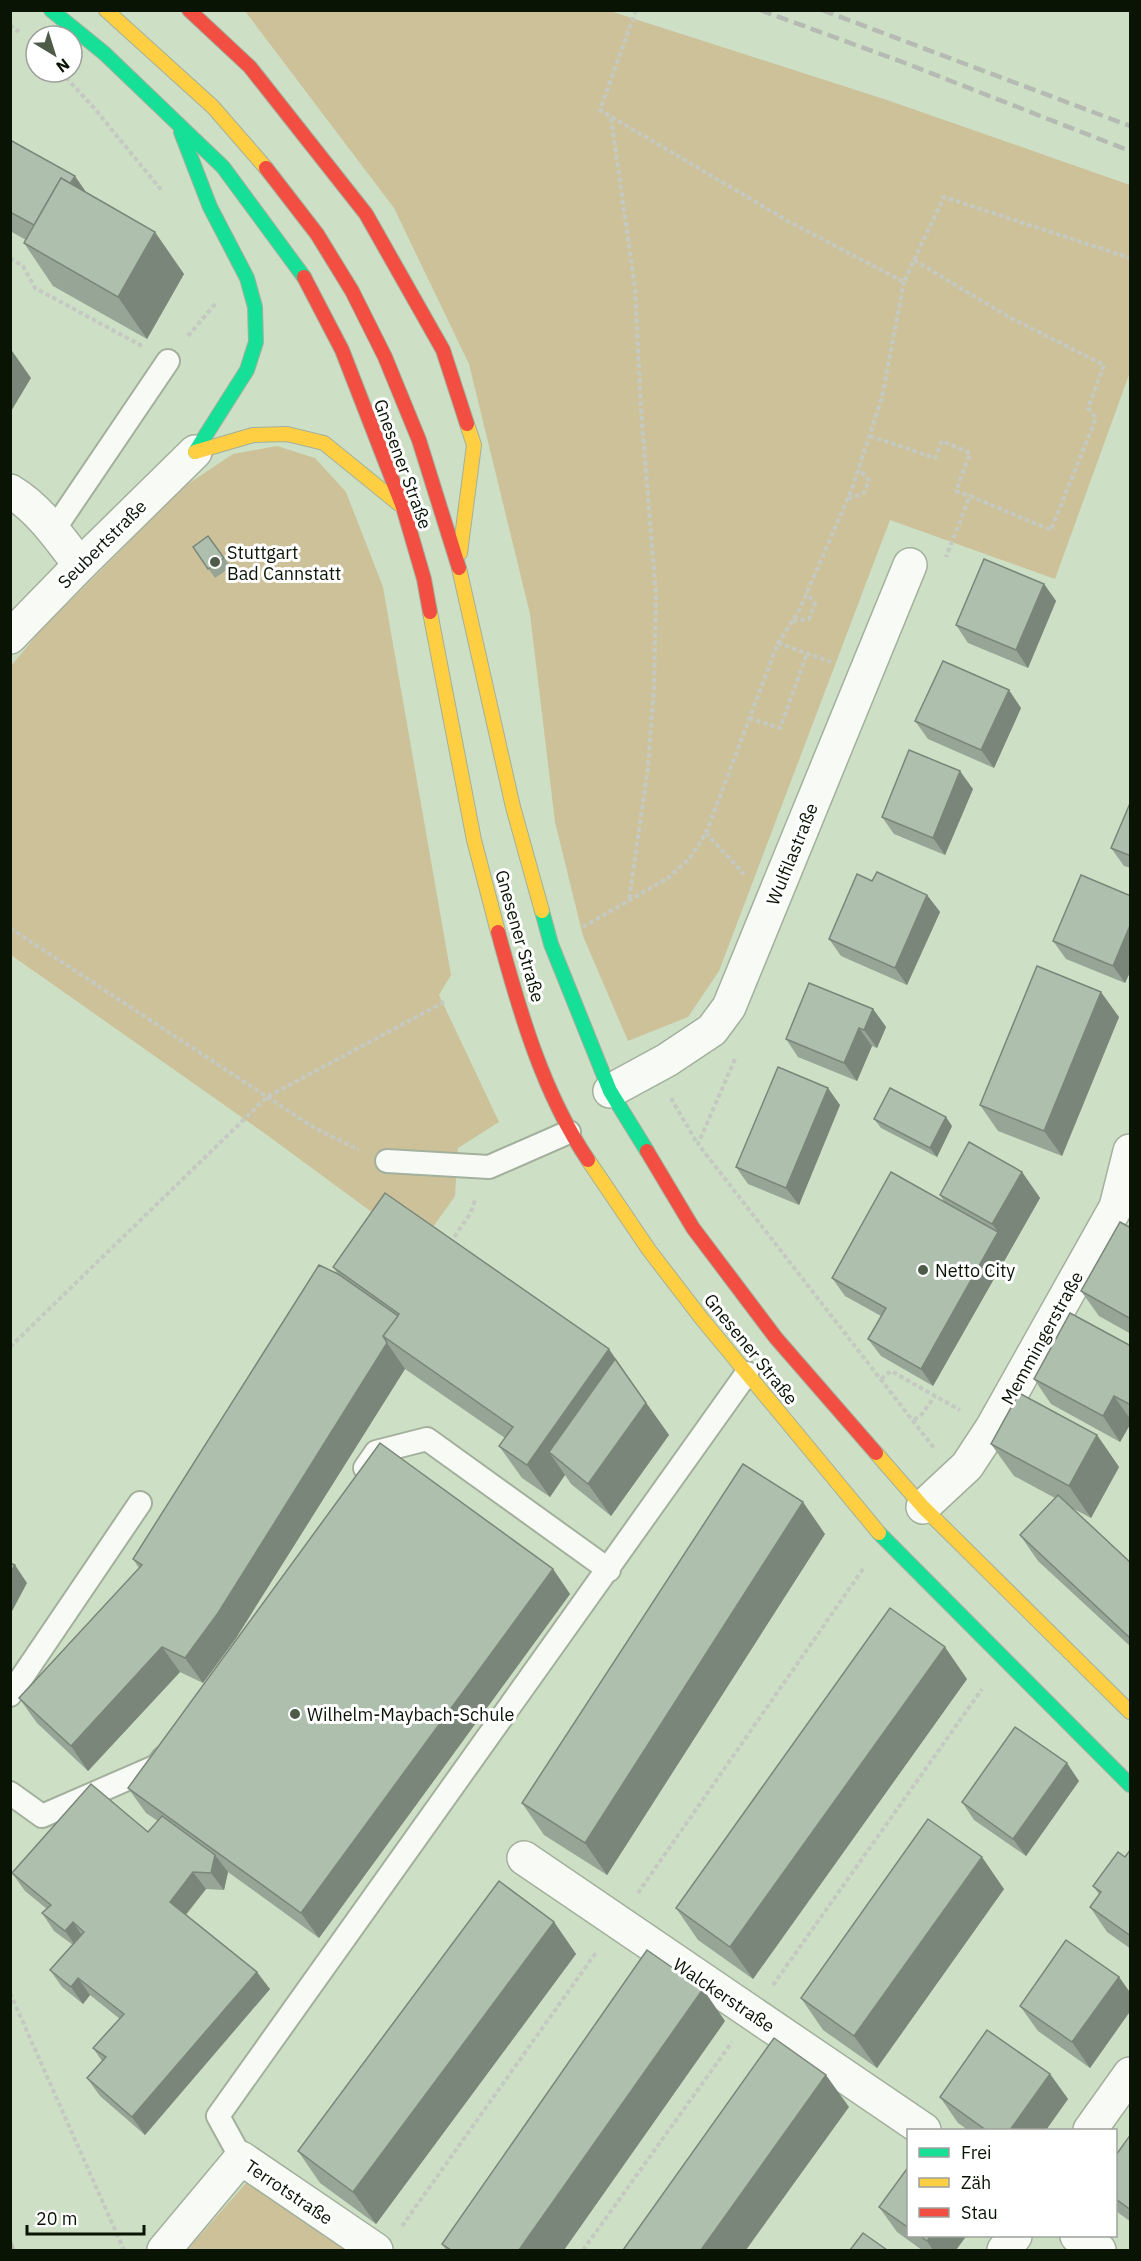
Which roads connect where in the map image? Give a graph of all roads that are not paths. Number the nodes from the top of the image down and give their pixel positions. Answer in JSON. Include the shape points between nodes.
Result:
{"nodes":[{"id":1,"x":51,"y":10,"type":"edge"},
{"id":2,"x":106,"y":10,"type":"edge"},
{"id":3,"x":189,"y":10,"type":"edge"},
{"id":4,"x":177,"y":122,"type":"junction"},
{"id":5,"x":168,"y":361,"type":"road end"},
{"id":6,"x":195,"y":452,"type":"junction"},
{"id":7,"x":19,"y":496,"type":"edge"},
{"id":8,"x":403,"y":507,"type":"junction"},
{"id":9,"x":53,"y":531,"type":"junction"},
{"id":10,"x":458,"y":564,"type":"junction"},
{"id":11,"x":910,"y":564,"type":"road end"},
{"id":12,"x":80,"y":565,"type":"junction"},
{"id":13,"x":10,"y":637,"type":"edge"},
{"id":14,"x":610,"y":1091,"type":"junction"},
{"id":15,"x":569,"y":1132,"type":"junction"},
{"id":16,"x":1131,"y":1151,"type":"edge"},
{"id":17,"x":387,"y":1161,"type":"road end"},
{"id":18,"x":747,"y":1373,"type":"junction"},
{"id":19,"x":356,"y":1482,"type":"edge"},
{"id":20,"x":140,"y":1503,"type":"dead end"},
{"id":21,"x":924,"y":1507,"type":"junction"},
{"id":22,"x":609,"y":1570,"type":"junction"},
{"id":23,"x":10,"y":1695,"type":"edge"},
{"id":24,"x":1131,"y":1712,"type":"edge"},
{"id":25,"x":178,"y":1737,"type":"edge"},
{"id":26,"x":1131,"y":1785,"type":"edge"},
{"id":27,"x":10,"y":1792,"type":"edge"},
{"id":28,"x":524,"y":1858,"type":"dead end"},
{"id":29,"x":1131,"y":2074,"type":"edge"},
{"id":30,"x":923,"y":2129,"type":"edge"},
{"id":31,"x":1091,"y":2129,"type":"edge"},
{"id":32,"x":241,"y":2158,"type":"junction"},
{"id":33,"x":1014,"y":2237,"type":"edge"},
{"id":34,"x":1080,"y":2237,"type":"edge"},
{"id":35,"x":387,"y":2241,"type":"edge"},
{"id":36,"x":164,"y":2250,"type":"edge"},
{"id":37,"x":1004,"y":2250,"type":"edge"},
{"id":38,"x":1099,"y":2250,"type":"edge"}],
"edges":[{"from":1,"to":4,"type":"main road","name":"Gnesener Straße","via":[[104,53]]},
{"from":2,"to":10,"type":"main road","name":"Gnesener Straße","via":[[213,106],[316,234],[352,291],[385,357],[419,440]]},
{"from":3,"to":10,"type":"main road","via":[[250,67],[366,214],[443,350],[474,445]]},
{"from":4,"to":6,"type":"main road","via":[[210,207],[247,278],[255,307],[255,342],[247,370]]},
{"from":4,"to":8,"type":"main road","name":"Gnesener Straße","via":[[223,167],[309,284],[342,350]]},
{"from":5,"to":9,"type":"lane"},
{"from":6,"to":8,"type":"main road","via":[[252,435],[287,434],[324,444]]},
{"from":6,"to":12,"type":"street","name":"Seubertstraße"},
{"from":7,"to":9,"type":"street"},
{"from":8,"to":15,"type":"main road","name":"Gnesener Straße","via":[[424,579],[474,840],[505,957],[536,1053]]},
{"from":9,"to":12,"type":"street"},
{"from":10,"to":14,"type":"main road","name":"Gnesener Straße","via":[[513,807],[548,932]]},
{"from":11,"to":14,"type":"street","name":"Wulfilastraße","via":[[729,1007],[712,1030]]},
{"from":12,"to":13,"type":"street","name":"Seubertstraße"},
{"from":14,"to":21,"type":"main road","name":"Gnesener Straße","via":[[693,1227],[776,1338]]},
{"from":15,"to":17,"type":"lane","via":[[489,1167]]},
{"from":15,"to":18,"type":"main road","name":"Gnesener Straße","via":[[649,1250]]},
{"from":16,"to":21,"type":"street","name":"Memmingerstraße","via":[[1116,1207],[992,1428],[967,1466]]},
{"from":18,"to":22,"type":"lane"},
{"from":18,"to":26,"type":"main road","name":"Gnesener Straße","via":[[884,1539]]},
{"from":19,"to":22,"type":"lane","via":[[376,1452],[427,1439]]},
{"from":20,"to":23,"type":"lane"},
{"from":21,"to":24,"type":"main road","name":"Gnesener Straße"},
{"from":22,"to":32,"type":"lane","via":[[218,2116]]},
{"from":25,"to":27,"type":"lane","via":[[157,1766],[42,1816]]},
{"from":28,"to":30,"type":"street","name":"Walckerstraße"},
{"from":29,"to":31,"type":"street"},
{"from":32,"to":35,"type":"street","name":"Terrotstraße"},
{"from":32,"to":36,"type":"street","name":"Terrotstraße"},
{"from":33,"to":37,"type":"street"},
{"from":34,"to":38,"type":"street"}]}
